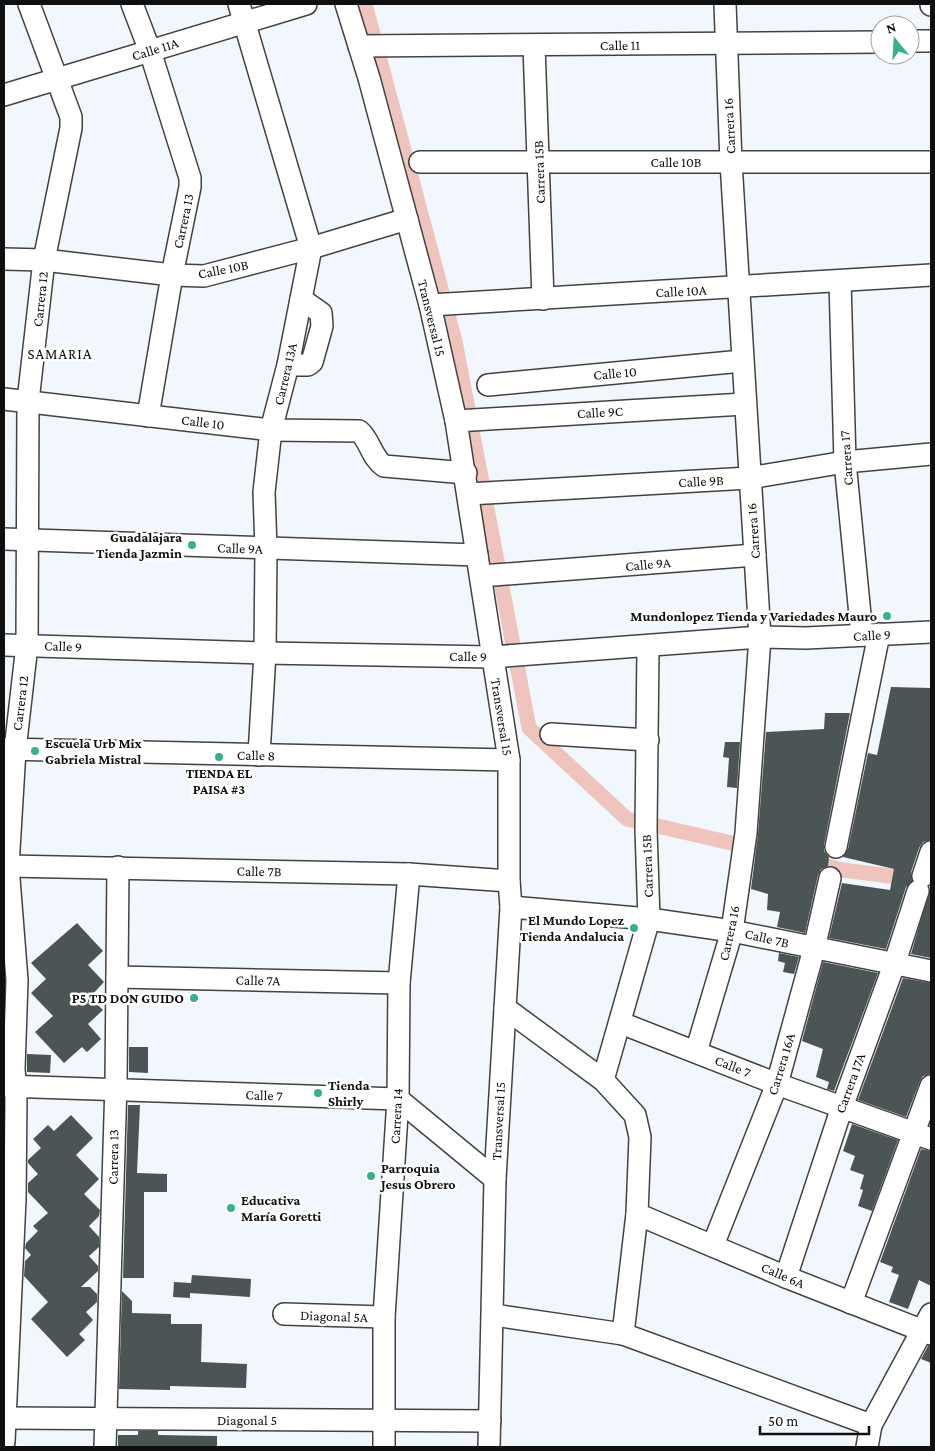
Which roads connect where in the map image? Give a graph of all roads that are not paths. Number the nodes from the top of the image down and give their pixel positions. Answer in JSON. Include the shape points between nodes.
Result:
{"nodes":[{"id":1,"x":30,"y":4,"type":"edge"},
{"id":2,"x":132,"y":4,"type":"edge"},
{"id":3,"x":306,"y":4,"type":"edge"},
{"id":4,"x":346,"y":4,"type":"edge"},
{"id":5,"x":724,"y":4,"type":"edge"},
{"id":6,"x":242,"y":12,"type":"edge"},
{"id":7,"x":870,"y":42,"type":"edge"},
{"id":8,"x":725,"y":44,"type":"junction"},
{"id":9,"x":372,"y":46,"type":"junction"},
{"id":10,"x":534,"y":46,"type":"junction"},
{"id":11,"x":150,"y":51,"type":"junction"},
{"id":12,"x":57,"y":78,"type":"junction"},
{"id":13,"x":4,"y":95,"type":"edge"},
{"id":14,"x":420,"y":162,"type":"dead end"},
{"id":15,"x":538,"y":162,"type":"junction"},
{"id":16,"x":731,"y":162,"type":"junction"},
{"id":17,"x":931,"y":162,"type":"edge"},
{"id":18,"x":407,"y":219,"type":"junction"},
{"id":19,"x":311,"y":248,"type":"junction"},
{"id":20,"x":4,"y":259,"type":"edge"},
{"id":21,"x":44,"y":260,"type":"junction"},
{"id":22,"x":172,"y":275,"type":"junction"},
{"id":23,"x":931,"y":275,"type":"edge"},
{"id":24,"x":840,"y":280,"type":"junction"},
{"id":25,"x":931,"y":280,"type":"edge"},
{"id":26,"x":740,"y":287,"type":"junction"},
{"id":27,"x":543,"y":299,"type":"junction"},
{"id":28,"x":439,"y":305,"type":"junction"},
{"id":29,"x":742,"y":361,"type":"junction"},
{"id":30,"x":488,"y":385,"type":"dead end"},
{"id":31,"x":4,"y":399,"type":"edge"},
{"id":32,"x":28,"y":401,"type":"junction"},
{"id":33,"x":744,"y":404,"type":"junction"},
{"id":34,"x":148,"y":416,"type":"junction"},
{"id":35,"x":465,"y":420,"type":"junction"},
{"id":36,"x":272,"y":430,"type":"junction"},
{"id":37,"x":931,"y":454,"type":"edge"},
{"id":38,"x":845,"y":462,"type":"junction"},
{"id":39,"x":384,"y":466,"type":"joint"},
{"id":40,"x":749,"y":478,"type":"junction"},
{"id":41,"x":475,"y":488,"type":"junction"},
{"id":42,"x":4,"y":539,"type":"edge"},
{"id":43,"x":27,"y":539,"type":"junction"},
{"id":44,"x":266,"y":549,"type":"junction"},
{"id":45,"x":477,"y":555,"type":"junction"},
{"id":46,"x":755,"y":555,"type":"junction"},
{"id":47,"x":495,"y":575,"type":"junction"},
{"id":48,"x":931,"y":632,"type":"edge"},
{"id":49,"x":870,"y":635,"type":"junction"},
{"id":50,"x":760,"y":637,"type":"junction"},
{"id":51,"x":4,"y":645,"type":"edge"},
{"id":52,"x":27,"y":645,"type":"junction"},
{"id":53,"x":648,"y":646,"type":"junction"},
{"id":54,"x":265,"y":653,"type":"junction"},
{"id":55,"x":498,"y":657,"type":"junction"},
{"id":56,"x":551,"y":734,"type":"dead end"},
{"id":57,"x":648,"y":740,"type":"junction"},
{"id":58,"x":9,"y":750,"type":"edge"},
{"id":59,"x":259,"y":756,"type":"junction"},
{"id":60,"x":509,"y":760,"type":"junction"},
{"id":61,"x":836,"y":847,"type":"dead end"},
{"id":62,"x":931,"y":852,"type":"edge"},
{"id":63,"x":8,"y":866,"type":"junction"},
{"id":64,"x":118,"y":867,"type":"junction"},
{"id":65,"x":409,"y":874,"type":"junction"},
{"id":66,"x":830,"y":878,"type":"dead end"},
{"id":67,"x":509,"y":881,"type":"junction"},
{"id":68,"x":511,"y":907,"type":"junction"},
{"id":69,"x":649,"y":918,"type":"junction"},
{"id":70,"x":732,"y":931,"type":"junction"},
{"id":71,"x":814,"y":949,"type":"junction"},
{"id":72,"x":894,"y":965,"type":"junction"},
{"id":73,"x":10,"y":967,"type":"edge"},
{"id":74,"x":931,"y":971,"type":"edge"},
{"id":75,"x":117,"y":977,"type":"junction"},
{"id":76,"x":399,"y":983,"type":"junction"},
{"id":77,"x":504,"y":1008,"type":"junction"},
{"id":78,"x":621,"y":1023,"type":"junction"},
{"id":79,"x":696,"y":1052,"type":"junction"},
{"id":80,"x":603,"y":1080,"type":"junction"},
{"id":81,"x":777,"y":1084,"type":"junction"},
{"id":82,"x":10,"y":1086,"type":"edge"},
{"id":83,"x":931,"y":1086,"type":"edge"},
{"id":84,"x":114,"y":1090,"type":"junction"},
{"id":85,"x":398,"y":1099,"type":"junction"},
{"id":86,"x":842,"y":1107,"type":"junction"},
{"id":87,"x":923,"y":1136,"type":"edge"},
{"id":88,"x":495,"y":1179,"type":"junction"},
{"id":89,"x":9,"y":1193,"type":"edge"},
{"id":90,"x":637,"y":1214,"type":"junction"},
{"id":91,"x":713,"y":1245,"type":"junction"},
{"id":92,"x":786,"y":1277,"type":"junction"},
{"id":93,"x":851,"y":1303,"type":"junction"},
{"id":94,"x":284,"y":1314,"type":"dead end"},
{"id":95,"x":494,"y":1315,"type":"junction"},
{"id":96,"x":384,"y":1317,"type":"junction"},
{"id":97,"x":929,"y":1326,"type":"edge"},
{"id":98,"x":623,"y":1334,"type":"junction"},
{"id":99,"x":4,"y":1418,"type":"edge"},
{"id":100,"x":106,"y":1419,"type":"junction"},
{"id":101,"x":383,"y":1420,"type":"junction"},
{"id":102,"x":490,"y":1421,"type":"junction"},
{"id":103,"x":871,"y":1425,"type":"junction"},
{"id":104,"x":4,"y":1442,"type":"edge"},
{"id":105,"x":105,"y":1447,"type":"edge"},
{"id":106,"x":384,"y":1447,"type":"edge"},
{"id":107,"x":489,"y":1447,"type":"edge"},
{"id":108,"x":867,"y":1447,"type":"edge"}],
"edges":[{"from":1,"to":12,"type":"street","name":"Carrera 12"},
{"from":2,"to":11,"type":"street","name":"Carrera 13"},
{"from":3,"to":6,"type":"street","name":"Calle 11A"},
{"from":4,"to":9,"type":"street","name":"Transversal 15"},
{"from":5,"to":8,"type":"street","name":"Carrera 16"},
{"from":6,"to":11,"type":"street","name":"Calle 11A"},
{"from":6,"to":19,"type":"street","name":"Carrera 13A"},
{"from":7,"to":8,"type":"street","name":"Calle 11"},
{"from":8,"to":10,"type":"street","name":"Calle 11"},
{"from":8,"to":16,"type":"street","name":"Carrera 16"},
{"from":9,"to":10,"type":"street","name":"Calle 11"},
{"from":9,"to":18,"type":"street","name":"Transversal 15"},
{"from":10,"to":15,"type":"street","name":"Carrera 15B"},
{"from":11,"to":12,"type":"street","name":"Calle 11A"},
{"from":11,"to":22,"type":"street","name":"Carrera 13","via":[[190,178]]},
{"from":12,"to":13,"type":"street","name":"Calle 11A"},
{"from":12,"to":21,"type":"street","name":"Carrera 12","via":[[71,117],[71,128]]},
{"from":14,"to":15,"type":"street","name":"Calle 10B"},
{"from":15,"to":16,"type":"street","name":"Calle 10B"},
{"from":15,"to":27,"type":"street","name":"Carrera 15B"},
{"from":16,"to":17,"type":"street","name":"Calle 10B"},
{"from":16,"to":26,"type":"street","name":"Carrera 16"},
{"from":18,"to":19,"type":"street","name":"Calle 10B"},
{"from":18,"to":28,"type":"street","name":"Transversal 15"},
{"from":19,"to":22,"type":"street","name":"Calle 10B","via":[[204,276]]},
{"from":19,"to":36,"type":"street","name":"Carrera 13A"},
{"from":20,"to":21,"type":"street","name":"Calle 10B"},
{"from":21,"to":22,"type":"street","name":"Calle 10B"},
{"from":21,"to":32,"type":"street","name":"Carrera 12"},
{"from":22,"to":34,"type":"street","name":"Carrera 13"},
{"from":23,"to":24,"type":"street","name":"Calle 10A"},
{"from":23,"to":25,"type":"street"},
{"from":24,"to":26,"type":"street","name":"Calle 10A"},
{"from":24,"to":38,"type":"street","name":"Carrera 17"},
{"from":26,"to":27,"type":"street","name":"Calle 10A"},
{"from":26,"to":29,"type":"street","name":"Carrera 16"},
{"from":27,"to":28,"type":"street","name":"Calle 10A"},
{"from":28,"to":35,"type":"street","name":"Transversal 15"},
{"from":29,"to":30,"type":"street","name":"Calle 10"},
{"from":29,"to":33,"type":"street","name":"Carrera 16"},
{"from":31,"to":32,"type":"street","name":"Calle 10"},
{"from":32,"to":34,"type":"street","name":"Calle 10"},
{"from":32,"to":43,"type":"street","name":"Carrera 12"},
{"from":33,"to":35,"type":"street","name":"Calle 9C"},
{"from":33,"to":40,"type":"street","name":"Carrera 16"},
{"from":34,"to":36,"type":"street","name":"Calle 10"},
{"from":35,"to":41,"type":"street","name":"Transversal 15"},
{"from":36,"to":39,"type":"street","name":"Calle 10","via":[[358,431],[364,435],[376,461]]},
{"from":36,"to":44,"type":"street","name":"Carrera 13A","via":[[264,492]]},
{"from":37,"to":38,"type":"street","name":"Calle 9B"},
{"from":38,"to":40,"type":"street","name":"Calle 9B"},
{"from":38,"to":49,"type":"street","name":"Carrera 17"},
{"from":39,"to":41,"type":"street","name":"Calle 9B"},
{"from":40,"to":41,"type":"street","name":"Calle 9B"},
{"from":40,"to":46,"type":"street","name":"Carrera 16"},
{"from":41,"to":45,"type":"street","name":"Transversal 15"},
{"from":42,"to":43,"type":"street","name":"Calle 9A"},
{"from":43,"to":44,"type":"street","name":"Calle 9A"},
{"from":43,"to":52,"type":"street","name":"Carrera 12"},
{"from":44,"to":45,"type":"street","name":"Calle 9A"},
{"from":44,"to":54,"type":"street","name":"Carrera 13A"},
{"from":45,"to":47,"type":"street","name":"Transversal 15"},
{"from":46,"to":47,"type":"street","name":"Calle 9A"},
{"from":46,"to":50,"type":"street","name":"Carrera 16"},
{"from":47,"to":55,"type":"street","name":"Transversal 15"},
{"from":48,"to":49,"type":"street","name":"Calle 9"},
{"from":49,"to":50,"type":"street","name":"Calle 9"},
{"from":49,"to":61,"type":"street"},
{"from":50,"to":53,"type":"street","name":"Calle 9"},
{"from":50,"to":70,"type":"street","name":"Carrera 16","via":[[746,833]]},
{"from":51,"to":52,"type":"street","name":"Calle 9"},
{"from":52,"to":54,"type":"street","name":"Calle 9"},
{"from":52,"to":58,"type":"street","name":"Carrera 12"},
{"from":53,"to":55,"type":"street","name":"Calle 9"},
{"from":53,"to":57,"type":"street","name":"Carrera 15B"},
{"from":54,"to":55,"type":"street","name":"Calle 9"},
{"from":54,"to":59,"type":"street","name":"Carrera 13A"},
{"from":55,"to":60,"type":"street","name":"Transversal 15"},
{"from":56,"to":57,"type":"street"},
{"from":57,"to":69,"type":"street","name":"Carrera 15B"},
{"from":58,"to":59,"type":"street","name":"Calle 8"},
{"from":58,"to":63,"type":"street","name":"Carrera 12"},
{"from":59,"to":60,"type":"street","name":"Calle 8"},
{"from":60,"to":67,"type":"street","name":"Transversal 15"},
{"from":62,"to":72,"type":"street","name":"Carrera 17A"},
{"from":63,"to":64,"type":"street","name":"Calle 7B"},
{"from":63,"to":73,"type":"street","name":"Carrera 12"},
{"from":64,"to":65,"type":"street","name":"Calle 7B"},
{"from":64,"to":75,"type":"street","name":"Carrera 13"},
{"from":65,"to":67,"type":"street","name":"Calle 7B"},
{"from":65,"to":76,"type":"street","name":"Carrera 14"},
{"from":66,"to":71,"type":"street","name":"Carrera 16A"},
{"from":67,"to":68,"type":"street","name":"Transversal 15"},
{"from":68,"to":69,"type":"street","name":"Calle 7B"},
{"from":68,"to":77,"type":"street","name":"Transversal 15"},
{"from":69,"to":70,"type":"street","name":"Calle 7B"},
{"from":69,"to":78,"type":"street","name":"Carrera 15B"},
{"from":70,"to":71,"type":"street","name":"Calle 7B"},
{"from":70,"to":79,"type":"street","name":"Carrera 16"},
{"from":71,"to":72,"type":"street","name":"Calle 7B"},
{"from":71,"to":81,"type":"street","name":"Carrera 16A"},
{"from":72,"to":74,"type":"street","name":"Calle 7B"},
{"from":72,"to":86,"type":"street","name":"Carrera 17A"},
{"from":73,"to":82,"type":"street","name":"Carrera 12","via":[[14,1069]]},
{"from":75,"to":76,"type":"street","name":"Calle 7A"},
{"from":75,"to":84,"type":"street","name":"Carrera 13"},
{"from":76,"to":85,"type":"street","name":"Carrera 14"},
{"from":77,"to":80,"type":"street"},
{"from":77,"to":88,"type":"street","name":"Transversal 15"},
{"from":78,"to":79,"type":"street","name":"Calle 7"},
{"from":78,"to":80,"type":"street","name":"Carrera 15B"},
{"from":79,"to":81,"type":"street","name":"Calle 7"},
{"from":80,"to":90,"type":"street","via":[[635,1115],[640,1137]]},
{"from":81,"to":86,"type":"street","name":"Calle 7"},
{"from":81,"to":91,"type":"street","name":"Carrera 16A"},
{"from":82,"to":84,"type":"street","name":"Calle 7"},
{"from":82,"to":89,"type":"street","name":"Carrera 12"},
{"from":83,"to":87,"type":"street"},
{"from":84,"to":85,"type":"street","name":"Calle 7"},
{"from":84,"to":100,"type":"street","name":"Carrera 13"},
{"from":85,"to":88,"type":"street"},
{"from":85,"to":96,"type":"street","name":"Carrera 14"},
{"from":86,"to":87,"type":"street","name":"Calle 7"},
{"from":86,"to":92,"type":"street","name":"Carrera 17A"},
{"from":87,"to":93,"type":"street"},
{"from":88,"to":95,"type":"street","name":"Transversal 15"},
{"from":89,"to":99,"type":"street","name":"Carrera 12"},
{"from":90,"to":91,"type":"street","name":"Calle 6A"},
{"from":90,"to":98,"type":"street"},
{"from":91,"to":92,"type":"street","name":"Calle 6A"},
{"from":92,"to":93,"type":"street","name":"Calle 6A"},
{"from":93,"to":97,"type":"street","name":"Calle 6A"},
{"from":94,"to":96,"type":"street","name":"Diagonal 5A"},
{"from":95,"to":98,"type":"street"},
{"from":95,"to":102,"type":"street","name":"Transversal 15"},
{"from":96,"to":101,"type":"street","name":"Carrera 14"},
{"from":97,"to":103,"type":"street"},
{"from":98,"to":103,"type":"street"},
{"from":99,"to":100,"type":"street","name":"Diagonal 5"},
{"from":99,"to":104,"type":"street","name":"Carrera 12"},
{"from":100,"to":101,"type":"street","name":"Diagonal 5"},
{"from":100,"to":105,"type":"street","name":"Carrera 13"},
{"from":101,"to":102,"type":"street","name":"Diagonal 5"},
{"from":101,"to":106,"type":"street","name":"Carrera 14"},
{"from":102,"to":107,"type":"street","name":"Transversal 15"},
{"from":103,"to":108,"type":"street"}]}
